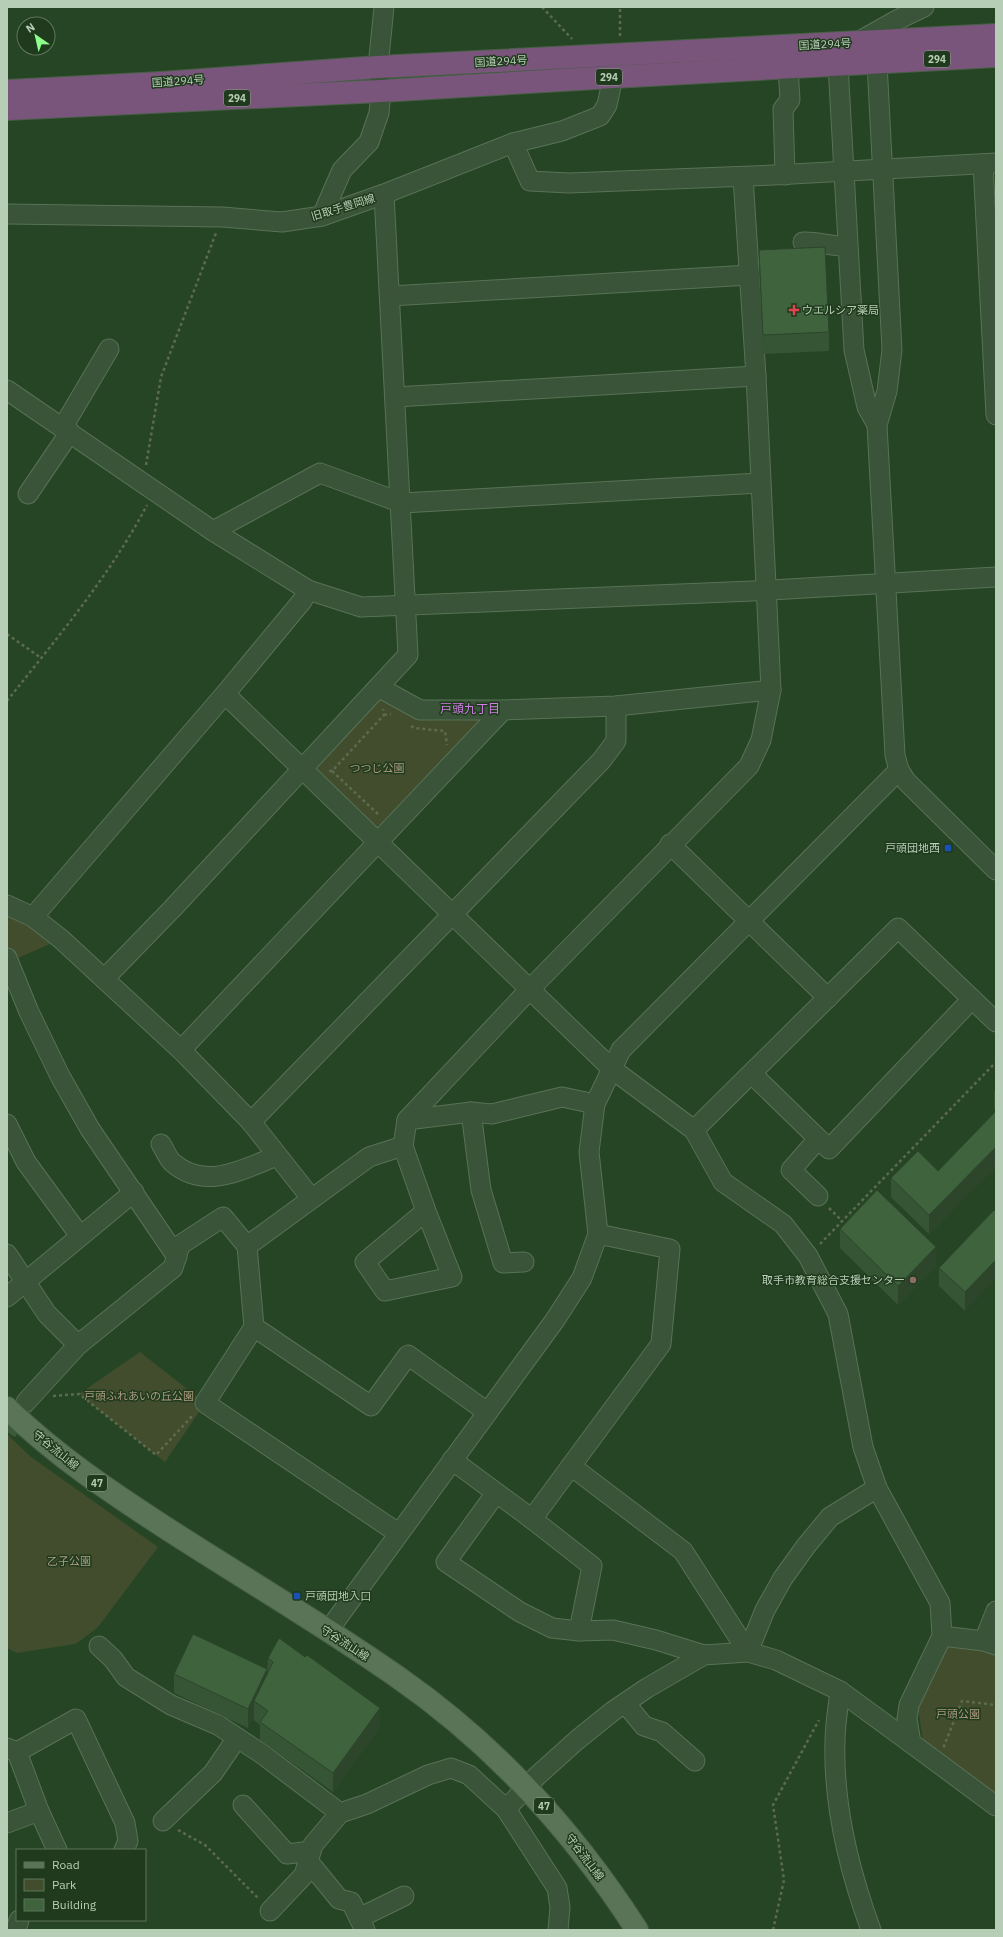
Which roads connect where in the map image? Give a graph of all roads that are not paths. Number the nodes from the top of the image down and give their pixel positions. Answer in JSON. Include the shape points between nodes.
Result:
{"nodes":[{"id":1,"x":384,"y":7,"type":"edge"},
{"id":2,"x":924,"y":7,"type":"edge"},
{"id":3,"x":996,"y":35,"type":"edge"},
{"id":4,"x":858,"y":42,"type":"junction"},
{"id":5,"x":996,"y":56,"type":"edge"},
{"id":6,"x":877,"y":63,"type":"junction"},
{"id":7,"x":838,"y":65,"type":"junction"},
{"id":8,"x":378,"y":67,"type":"junction"},
{"id":9,"x":788,"y":68,"type":"junction"},
{"id":10,"x":7,"y":76,"type":"edge"},
{"id":11,"x":613,"y":77,"type":"junction"},
{"id":12,"x":161,"y":83,"type":"junction"},
{"id":13,"x":7,"y":91,"type":"edge"},
{"id":14,"x":381,"y":91,"type":"junction"},
{"id":15,"x":93,"y":105,"type":"junction"},
{"id":16,"x":7,"y":109,"type":"edge"},
{"id":17,"x":7,"y":123,"type":"edge"},
{"id":18,"x":513,"y":143,"type":"junction"},
{"id":19,"x":990,"y":164,"type":"edge"},
{"id":20,"x":883,"y":170,"type":"junction"},
{"id":21,"x":843,"y":172,"type":"junction"},
{"id":22,"x":743,"y":177,"type":"junction"},
{"id":23,"x":778,"y":180,"type":"junction"},
{"id":24,"x":384,"y":194,"type":"junction"},
{"id":25,"x":7,"y":214,"type":"edge"},
{"id":26,"x":322,"y":216,"type":"junction"},
{"id":27,"x":803,"y":242,"type":"dead end"},
{"id":28,"x":848,"y":246,"type":"junction"},
{"id":29,"x":992,"y":267,"type":"edge"},
{"id":30,"x":750,"y":275,"type":"junction"},
{"id":31,"x":390,"y":296,"type":"junction"},
{"id":32,"x":109,"y":349,"type":"dead end"},
{"id":33,"x":995,"y":369,"type":"edge"},
{"id":34,"x":756,"y":376,"type":"junction"},
{"id":35,"x":7,"y":390,"type":"edge"},
{"id":36,"x":396,"y":397,"type":"junction"},
{"id":37,"x":996,"y":415,"type":"edge"},
{"id":38,"x":877,"y":425,"type":"junction"},
{"id":39,"x":66,"y":429,"type":"junction"},
{"id":40,"x":760,"y":483,"type":"junction"},
{"id":41,"x":28,"y":494,"type":"dead end"},
{"id":42,"x":402,"y":504,"type":"junction"},
{"id":43,"x":213,"y":531,"type":"junction"},
{"id":44,"x":996,"y":577,"type":"edge"},
{"id":45,"x":885,"y":583,"type":"junction"},
{"id":46,"x":308,"y":590,"type":"junction"},
{"id":47,"x":766,"y":590,"type":"junction"},
{"id":48,"x":406,"y":606,"type":"junction"},
{"id":49,"x":380,"y":688,"type":"junction"},
{"id":50,"x":771,"y":690,"type":"junction"},
{"id":51,"x":225,"y":694,"type":"junction"},
{"id":52,"x":616,"y":706,"type":"junction"},
{"id":53,"x":503,"y":710,"type":"junction"},
{"id":54,"x":303,"y":769,"type":"junction"},
{"id":55,"x":899,"y":770,"type":"junction"},
{"id":56,"x":378,"y":842,"type":"junction"},
{"id":57,"x":670,"y":844,"type":"junction"},
{"id":58,"x":996,"y":870,"type":"edge"},
{"id":59,"x":7,"y":906,"type":"edge"},
{"id":60,"x":452,"y":914,"type":"junction"},
{"id":61,"x":33,"y":917,"type":"junction"},
{"id":62,"x":749,"y":922,"type":"junction"},
{"id":63,"x":7,"y":958,"type":"edge"},
{"id":64,"x":104,"y":979,"type":"junction"},
{"id":65,"x":529,"y":990,"type":"junction"},
{"id":66,"x":828,"y":998,"type":"junction"},
{"id":67,"x":972,"y":999,"type":"junction"},
{"id":68,"x":996,"y":1022,"type":"edge"},
{"id":69,"x":181,"y":1050,"type":"junction"},
{"id":70,"x":612,"y":1069,"type":"junction"},
{"id":71,"x":752,"y":1074,"type":"junction"},
{"id":72,"x":595,"y":1104,"type":"junction"},
{"id":73,"x":471,"y":1112,"type":"junction"},
{"id":74,"x":407,"y":1120,"type":"junction"},
{"id":75,"x":251,"y":1122,"type":"junction"},
{"id":76,"x":7,"y":1124,"type":"edge"},
{"id":77,"x":694,"y":1130,"type":"junction"},
{"id":78,"x":818,"y":1139,"type":"junction"},
{"id":79,"x":162,"y":1144,"type":"dead end"},
{"id":80,"x":403,"y":1146,"type":"junction"},
{"id":81,"x":277,"y":1156,"type":"junction"},
{"id":82,"x":134,"y":1192,"type":"junction"},
{"id":83,"x":818,"y":1196,"type":"dead end"},
{"id":84,"x":312,"y":1198,"type":"junction"},
{"id":85,"x":426,"y":1211,"type":"junction"},
{"id":86,"x":598,"y":1234,"type":"junction"},
{"id":87,"x":80,"y":1236,"type":"junction"},
{"id":88,"x":247,"y":1246,"type":"junction"},
{"id":89,"x":7,"y":1254,"type":"edge"},
{"id":90,"x":177,"y":1257,"type":"junction"},
{"id":91,"x":524,"y":1262,"type":"dead end"},
{"id":92,"x":26,"y":1282,"type":"junction"},
{"id":93,"x":7,"y":1297,"type":"edge"},
{"id":94,"x":254,"y":1327,"type":"junction"},
{"id":95,"x":78,"y":1345,"type":"junction"},
{"id":96,"x":22,"y":1406,"type":"edge"},
{"id":97,"x":487,"y":1412,"type":"junction"},
{"id":98,"x":452,"y":1460,"type":"junction"},
{"id":99,"x":571,"y":1466,"type":"junction"},
{"id":100,"x":877,"y":1488,"type":"junction"},
{"id":101,"x":496,"y":1493,"type":"junction"},
{"id":102,"x":532,"y":1519,"type":"junction"},
{"id":103,"x":398,"y":1534,"type":"junction"},
{"id":104,"x":996,"y":1611,"type":"edge"},
{"id":105,"x":579,"y":1630,"type":"junction"},
{"id":106,"x":328,"y":1631,"type":"junction"},
{"id":107,"x":942,"y":1636,"type":"junction"},
{"id":108,"x":990,"y":1643,"type":"edge"},
{"id":109,"x":99,"y":1646,"type":"dead end"},
{"id":110,"x":748,"y":1652,"type":"junction"},
{"id":111,"x":704,"y":1655,"type":"junction"},
{"id":112,"x":840,"y":1691,"type":"junction"},
{"id":113,"x":625,"y":1703,"type":"junction"},
{"id":114,"x":238,"y":1738,"type":"junction"},
{"id":115,"x":911,"y":1743,"type":"junction"},
{"id":116,"x":12,"y":1750,"type":"edge"},
{"id":117,"x":695,"y":1761,"type":"dead end"},
{"id":118,"x":526,"y":1787,"type":"junction"},
{"id":119,"x":243,"y":1805,"type":"dead end"},
{"id":120,"x":996,"y":1806,"type":"edge"},
{"id":121,"x":506,"y":1809,"type":"junction"},
{"id":122,"x":39,"y":1811,"type":"junction"},
{"id":123,"x":340,"y":1813,"type":"junction"},
{"id":124,"x":163,"y":1821,"type":"road end"},
{"id":125,"x":7,"y":1823,"type":"edge"},
{"id":126,"x":56,"y":1849,"type":"edge"},
{"id":127,"x":124,"y":1849,"type":"edge"},
{"id":128,"x":309,"y":1856,"type":"junction"},
{"id":129,"x":404,"y":1896,"type":"dead end"},
{"id":130,"x":270,"y":1911,"type":"road end"},
{"id":131,"x":362,"y":1924,"type":"edge"},
{"id":132,"x":558,"y":1930,"type":"edge"},
{"id":133,"x":637,"y":1930,"type":"edge"},
{"id":134,"x":872,"y":1930,"type":"edge"}],
"edges":[{"from":1,"to":8,"type":"street"},
{"from":2,"to":4,"type":"street"},
{"from":3,"to":4,"type":"highway","name":"国道294号","number":"294"},
{"from":4,"to":6,"type":"street"},
{"from":4,"to":7,"type":"street"},
{"from":4,"to":8,"type":"highway","name":"国道294号","number":"294"},
{"from":5,"to":6,"type":"highway","name":"国道294号","number":"294"},
{"from":6,"to":7,"type":"highway","name":"国道294号","number":"294"},
{"from":6,"to":20,"type":"street"},
{"from":7,"to":9,"type":"highway","name":"国道294号","number":"294"},
{"from":7,"to":21,"type":"street"},
{"from":8,"to":12,"type":"highway","name":"国道294号","number":"294"},
{"from":8,"to":14,"type":"street"},
{"from":9,"to":11,"type":"highway","name":"国道294号","number":"294"},
{"from":9,"to":23,"type":"street","via":[[790,100],[783,109],[790,139]]},
{"from":10,"to":12,"type":"highway","via":[[125,72]]},
{"from":11,"to":14,"type":"highway","name":"国道294号","number":"294"},
{"from":11,"to":18,"type":"street","name":"旧取手豊岡線","via":[[608,105],[600,116],[562,131]]},
{"from":12,"to":13,"type":"highway","name":"国道294号","number":"294"},
{"from":14,"to":15,"type":"highway","name":"国道294号","number":"294"},
{"from":14,"to":26,"type":"street","via":[[379,113],[369,142],[342,170]]},
{"from":15,"to":16,"type":"highway","name":"国道294号","number":"294"},
{"from":15,"to":17,"type":"highway","via":[[61,116]]},
{"from":18,"to":22,"type":"street","via":[[530,181]]},
{"from":18,"to":24,"type":"street","name":"旧取手豊岡線"},
{"from":19,"to":20,"type":"street"},
{"from":19,"to":29,"type":"street"},
{"from":20,"to":21,"type":"street"},
{"from":20,"to":38,"type":"street","via":[[892,350],[887,390]]},
{"from":21,"to":23,"type":"street","via":[[806,181]]},
{"from":21,"to":28,"type":"street"},
{"from":22,"to":23,"type":"street"},
{"from":22,"to":30,"type":"street"},
{"from":24,"to":26,"type":"street","name":"旧取手豊岡線"},
{"from":24,"to":31,"type":"street"},
{"from":25,"to":26,"type":"street","name":"旧取手豊岡線","via":[[222,217],[282,222]]},
{"from":27,"to":28,"type":"street","via":[[835,247]]},
{"from":28,"to":38,"type":"street","via":[[854,350],[867,407]]},
{"from":29,"to":33,"type":"street"},
{"from":30,"to":31,"type":"street"},
{"from":30,"to":34,"type":"street"},
{"from":31,"to":36,"type":"street"},
{"from":32,"to":39,"type":"street"},
{"from":33,"to":37,"type":"street"},
{"from":34,"to":36,"type":"street"},
{"from":34,"to":40,"type":"street"},
{"from":35,"to":39,"type":"street"},
{"from":36,"to":42,"type":"street"},
{"from":38,"to":45,"type":"street"},
{"from":39,"to":41,"type":"street"},
{"from":39,"to":43,"type":"street"},
{"from":40,"to":42,"type":"street"},
{"from":40,"to":47,"type":"street"},
{"from":42,"to":43,"type":"street","via":[[320,473]]},
{"from":42,"to":48,"type":"street"},
{"from":43,"to":46,"type":"street"},
{"from":44,"to":45,"type":"street"},
{"from":45,"to":47,"type":"street"},
{"from":45,"to":55,"type":"street","via":[[892,737]]},
{"from":46,"to":48,"type":"street","via":[[361,607]]},
{"from":46,"to":51,"type":"street","via":[[302,601]]},
{"from":47,"to":48,"type":"street"},
{"from":47,"to":50,"type":"street"},
{"from":48,"to":49,"type":"street","via":[[408,655]]},
{"from":49,"to":53,"type":"street","via":[[420,710]]},
{"from":49,"to":54,"type":"street"},
{"from":50,"to":52,"type":"street"},
{"from":50,"to":57,"type":"street","via":[[761,740],[749,766]]},
{"from":51,"to":54,"type":"street"},
{"from":51,"to":61,"type":"street"},
{"from":52,"to":53,"type":"street"},
{"from":52,"to":60,"type":"street","via":[[616,741],[602,761]]},
{"from":53,"to":56,"type":"street"},
{"from":54,"to":56,"type":"street"},
{"from":54,"to":64,"type":"street"},
{"from":55,"to":58,"type":"street","via":[[916,792]]},
{"from":55,"to":62,"type":"street"},
{"from":56,"to":60,"type":"street"},
{"from":56,"to":69,"type":"street"},
{"from":57,"to":62,"type":"street"},
{"from":57,"to":65,"type":"street"},
{"from":59,"to":61,"type":"street"},
{"from":60,"to":65,"type":"street"},
{"from":60,"to":75,"type":"street"},
{"from":61,"to":64,"type":"street"},
{"from":62,"to":66,"type":"street"},
{"from":62,"to":70,"type":"street","via":[[621,1050]]},
{"from":63,"to":82,"type":"street","via":[[29,1012],[60,1076],[90,1129]]},
{"from":64,"to":69,"type":"street"},
{"from":65,"to":70,"type":"street"},
{"from":65,"to":74,"type":"street"},
{"from":66,"to":67,"type":"street","via":[[898,928]]},
{"from":66,"to":71,"type":"street"},
{"from":67,"to":68,"type":"street"},
{"from":67,"to":78,"type":"street","via":[[829,1149]]},
{"from":69,"to":75,"type":"street"},
{"from":70,"to":72,"type":"street"},
{"from":70,"to":77,"type":"street"},
{"from":71,"to":77,"type":"street"},
{"from":71,"to":78,"type":"street"},
{"from":72,"to":73,"type":"street","via":[[562,1097],[492,1114]]},
{"from":72,"to":86,"type":"street","via":[[589,1152]]},
{"from":73,"to":74,"type":"street"},
{"from":73,"to":91,"type":"street","via":[[481,1190],[503,1263]]},
{"from":74,"to":80,"type":"street"},
{"from":75,"to":81,"type":"street"},
{"from":76,"to":87,"type":"street","via":[[26,1162]]},
{"from":77,"to":100,"type":"street","via":[[723,1182],[783,1224],[808,1256],[838,1314],[863,1447]]},
{"from":78,"to":83,"type":"street","via":[[791,1170]]},
{"from":79,"to":81,"type":"street","via":[[172,1162],[196,1176],[227,1176]]},
{"from":80,"to":84,"type":"street","via":[[369,1157]]},
{"from":80,"to":85,"type":"street"},
{"from":81,"to":84,"type":"street"},
{"from":82,"to":87,"type":"street"},
{"from":82,"to":90,"type":"street"},
{"from":84,"to":88,"type":"street"},
{"from":85,"to":85,"type":"street","via":[[452,1277],[385,1291],[365,1262]]},
{"from":86,"to":97,"type":"street","via":[[582,1278],[555,1320]]},
{"from":86,"to":99,"type":"street","via":[[670,1249],[661,1344]]},
{"from":87,"to":92,"type":"street"},
{"from":88,"to":90,"type":"street","via":[[223,1217],[180,1245]]},
{"from":88,"to":94,"type":"street"},
{"from":89,"to":92,"type":"street"},
{"from":90,"to":95,"type":"street","via":[[173,1268]]},
{"from":92,"to":93,"type":"street"},
{"from":92,"to":95,"type":"street","via":[[47,1314]]},
{"from":94,"to":97,"type":"street","via":[[371,1406],[408,1355]]},
{"from":94,"to":103,"type":"street","via":[[204,1403]]},
{"from":95,"to":96,"type":"street"},
{"from":96,"to":106,"type":"main road","name":"守谷流山線","number":"47","via":[[77,1468],[110,1492]]},
{"from":97,"to":98,"type":"street"},
{"from":98,"to":101,"type":"street"},
{"from":98,"to":103,"type":"street"},
{"from":99,"to":102,"type":"street"},
{"from":99,"to":110,"type":"street","via":[[683,1551]]},
{"from":100,"to":107,"type":"street","via":[[940,1603]]},
{"from":100,"to":110,"type":"street","via":[[830,1517],[806,1546],[764,1610]]},
{"from":101,"to":102,"type":"street"},
{"from":101,"to":105,"type":"street","via":[[446,1562],[520,1612],[552,1628]]},
{"from":102,"to":105,"type":"street","via":[[592,1566]]},
{"from":103,"to":106,"type":"street"},
{"from":104,"to":108,"type":"street"},
{"from":105,"to":111,"type":"street","via":[[614,1630]]},
{"from":106,"to":118,"type":"main road","name":"守谷流山線","number":"47","via":[[430,1701]]},
{"from":107,"to":108,"type":"street"},
{"from":107,"to":115,"type":"street","via":[[909,1705],[907,1719]]},
{"from":109,"to":114,"type":"street","via":[[113,1659],[126,1677],[171,1705],[218,1725]]},
{"from":110,"to":111,"type":"street"},
{"from":110,"to":112,"type":"street","via":[[776,1660]]},
{"from":111,"to":113,"type":"street"},
{"from":112,"to":115,"type":"street"},
{"from":112,"to":134,"type":"street","via":[[835,1743],[838,1807],[857,1891]]},
{"from":113,"to":117,"type":"street","via":[[644,1726],[662,1732]]},
{"from":113,"to":118,"type":"street","via":[[577,1740]]},
{"from":114,"to":123,"type":"street"},
{"from":114,"to":124,"type":"street","via":[[213,1773]]},
{"from":115,"to":120,"type":"street"},
{"from":116,"to":122,"type":"street"},
{"from":116,"to":127,"type":"street","via":[[76,1719],[125,1823],[128,1841]]},
{"from":118,"to":121,"type":"street"},
{"from":118,"to":133,"type":"main road","name":"守谷流山線","number":"47","via":[[581,1850]]},
{"from":119,"to":128,"type":"street","via":[[287,1854]]},
{"from":121,"to":123,"type":"street","via":[[469,1775],[451,1768],[428,1775],[367,1804]]},
{"from":121,"to":132,"type":"street","via":[[557,1888],[560,1907]]},
{"from":122,"to":125,"type":"street"},
{"from":122,"to":126,"type":"street"},
{"from":123,"to":128,"type":"street","via":[[313,1845]]},
{"from":128,"to":130,"type":"street","via":[[304,1875]]},
{"from":128,"to":131,"type":"street","via":[[339,1898],[351,1902]]},
{"from":129,"to":131,"type":"street"}]}
